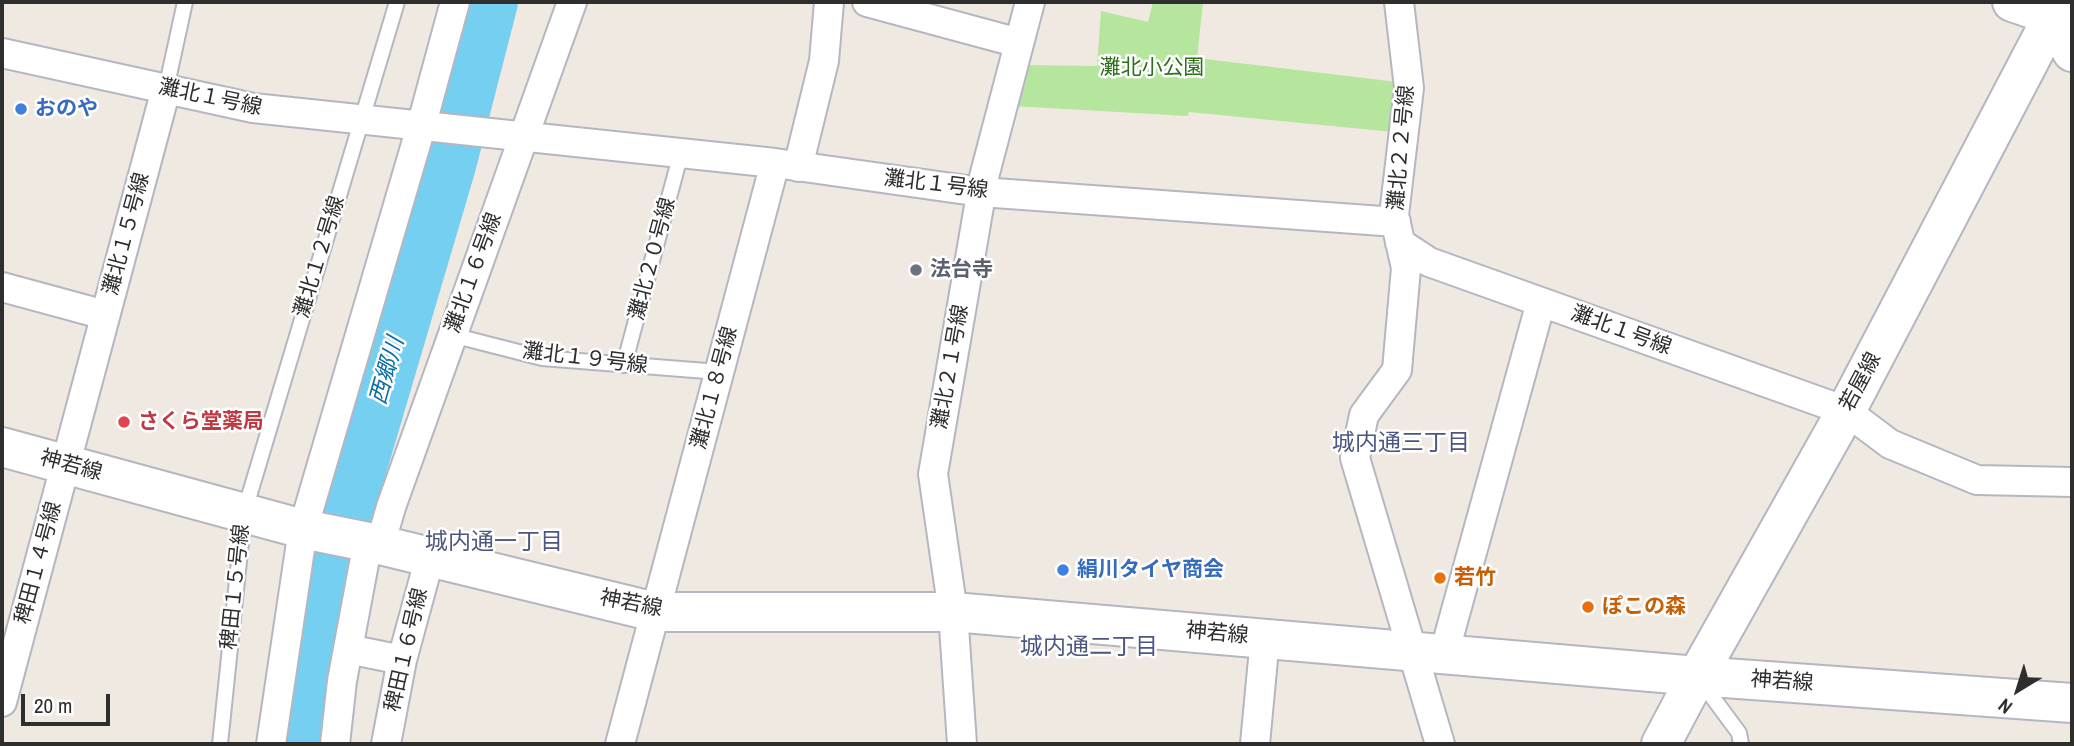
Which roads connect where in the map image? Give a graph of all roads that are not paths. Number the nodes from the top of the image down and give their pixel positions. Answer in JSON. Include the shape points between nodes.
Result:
{"nodes":[{"id":1,"x":185,"y":2,"type":"edge"},
{"id":2,"x":397,"y":2,"type":"edge"},
{"id":3,"x":455,"y":2,"type":"edge"},
{"id":4,"x":572,"y":2,"type":"edge"},
{"id":5,"x":829,"y":2,"type":"edge"},
{"id":6,"x":867,"y":2,"type":"edge"},
{"id":7,"x":1030,"y":2,"type":"edge"},
{"id":8,"x":1399,"y":2,"type":"edge"},
{"id":9,"x":2012,"y":2,"type":"edge"},
{"id":10,"x":2061,"y":12,"type":"edge"},
{"id":11,"x":1019,"y":43,"type":"junction"},
{"id":12,"x":2072,"y":52,"type":"edge"},
{"id":13,"x":2,"y":53,"type":"edge"},
{"id":14,"x":166,"y":89,"type":"junction"},
{"id":15,"x":361,"y":120,"type":"junction"},
{"id":16,"x":421,"y":127,"type":"junction"},
{"id":17,"x":523,"y":136,"type":"junction"},
{"id":18,"x":681,"y":153,"type":"junction"},
{"id":19,"x":786,"y":165,"type":"junction"},
{"id":20,"x":981,"y":192,"type":"junction"},
{"id":21,"x":1398,"y":232,"type":"junction"},
{"id":22,"x":2,"y":287,"type":"edge"},
{"id":23,"x":1541,"y":302,"type":"junction"},
{"id":24,"x":105,"y":315,"type":"junction"},
{"id":25,"x":452,"y":335,"type":"junction"},
{"id":26,"x":624,"y":365,"type":"junction"},
{"id":27,"x":719,"y":373,"type":"junction"},
{"id":28,"x":1846,"y":411,"type":"junction"},
{"id":29,"x":2,"y":447,"type":"edge"},
{"id":30,"x":66,"y":465,"type":"junction"},
{"id":31,"x":2072,"y":482,"type":"edge"},
{"id":32,"x":244,"y":513,"type":"junction"},
{"id":33,"x":303,"y":529,"type":"junction"},
{"id":34,"x":374,"y":543,"type":"junction"},
{"id":35,"x":430,"y":557,"type":"junction"},
{"id":36,"x":654,"y":612,"type":"junction"},
{"id":37,"x":953,"y":612,"type":"junction"},
{"id":38,"x":1265,"y":638,"type":"junction"},
{"id":39,"x":348,"y":649,"type":"junction"},
{"id":40,"x":1428,"y":652,"type":"junction"},
{"id":41,"x":402,"y":660,"type":"junction"},
{"id":42,"x":1697,"y":676,"type":"junction"},
{"id":43,"x":2,"y":702,"type":"edge"},
{"id":44,"x":2072,"y":703,"type":"edge"},
{"id":45,"x":220,"y":744,"type":"edge"},
{"id":46,"x":271,"y":744,"type":"edge"},
{"id":47,"x":335,"y":744,"type":"edge"},
{"id":48,"x":386,"y":744,"type":"edge"},
{"id":49,"x":620,"y":744,"type":"edge"},
{"id":50,"x":962,"y":744,"type":"edge"},
{"id":51,"x":1255,"y":744,"type":"edge"},
{"id":52,"x":1440,"y":744,"type":"edge"},
{"id":53,"x":1661,"y":744,"type":"edge"},
{"id":54,"x":1741,"y":744,"type":"edge"}],
"edges":[{"from":1,"to":14,"type":"lane","name":"灘北１５号線"},
{"from":2,"to":15,"type":"lane","name":"灘北１２号線"},
{"from":3,"to":16,"type":"street"},
{"from":4,"to":17,"type":"street","name":"灘北１６号線"},
{"from":5,"to":19,"type":"street","name":"灘北１８号線","via":[[824,61]]},
{"from":6,"to":11,"type":"street"},
{"from":7,"to":11,"type":"street","name":"灘北２１号線"},
{"from":8,"to":21,"type":"street","name":"灘北２２号線","via":[[1409,88],[1394,215]]},
{"from":9,"to":10,"type":"street"},
{"from":10,"to":12,"type":"street"},
{"from":10,"to":28,"type":"street","name":"若屋線"},
{"from":11,"to":20,"type":"street","name":"灘北２１号線"},
{"from":13,"to":14,"type":"street","name":"灘北１号線"},
{"from":14,"to":15,"type":"street","name":"灘北１号線","via":[[253,108]]},
{"from":14,"to":24,"type":"street","name":"灘北１５号線"},
{"from":15,"to":16,"type":"street","name":"灘北１号線"},
{"from":15,"to":32,"type":"lane","name":"灘北１２号線"},
{"from":16,"to":17,"type":"street","name":"灘北１号線"},
{"from":16,"to":33,"type":"street"},
{"from":17,"to":18,"type":"street","name":"灘北１号線"},
{"from":17,"to":25,"type":"street","name":"灘北１６号線"},
{"from":18,"to":19,"type":"street","name":"灘北１号線"},
{"from":18,"to":26,"type":"lane","name":"灘北２０号線"},
{"from":19,"to":20,"type":"street","name":"灘北１号線"},
{"from":19,"to":27,"type":"street","name":"灘北１８号線"},
{"from":20,"to":21,"type":"street","name":"灘北１号線"},
{"from":20,"to":37,"type":"street","name":"灘北２１号線","via":[[933,474]]},
{"from":21,"to":23,"type":"street","name":"灘北１号線","via":[[1429,262]]},
{"from":21,"to":40,"type":"street","name":"灘北２２号線","via":[[1406,268],[1397,370],[1364,415],[1355,458]]},
{"from":22,"to":24,"type":"street"},
{"from":23,"to":28,"type":"street","name":"灘北１号線"},
{"from":23,"to":40,"type":"street"},
{"from":24,"to":30,"type":"street","name":"灘北１５号線"},
{"from":25,"to":26,"type":"lane","name":"灘北１９号線","via":[[542,358]]},
{"from":25,"to":34,"type":"street","name":"灘北１６号線"},
{"from":26,"to":27,"type":"lane","name":"灘北１９号線"},
{"from":27,"to":36,"type":"street","name":"灘北１８号線"},
{"from":28,"to":31,"type":"street","name":"灘北１号線","via":[[1890,444],[1977,480]]},
{"from":28,"to":42,"type":"street","name":"若屋線"},
{"from":29,"to":30,"type":"street","name":"神若線"},
{"from":30,"to":32,"type":"street","name":"神若線"},
{"from":30,"to":43,"type":"street","name":"稗田１４号線"},
{"from":32,"to":33,"type":"street","name":"神若線"},
{"from":32,"to":45,"type":"lane","name":"稗田１５号線"},
{"from":33,"to":34,"type":"street","name":"神若線"},
{"from":33,"to":46,"type":"street"},
{"from":34,"to":35,"type":"street","name":"神若線"},
{"from":34,"to":39,"type":"street","name":"灘北１６号線"},
{"from":35,"to":36,"type":"street","name":"神若線"},
{"from":35,"to":41,"type":"street","name":"稗田１６号線"},
{"from":36,"to":37,"type":"street","name":"神若線"},
{"from":36,"to":49,"type":"street","name":"灘北１８号線"},
{"from":37,"to":38,"type":"street","name":"神若線"},
{"from":37,"to":50,"type":"street","name":"灘北２１号線"},
{"from":38,"to":40,"type":"street","name":"神若線"},
{"from":38,"to":51,"type":"street"},
{"from":39,"to":41,"type":"street"},
{"from":39,"to":47,"type":"street","name":"灘北１６号線"},
{"from":40,"to":42,"type":"street","name":"神若線"},
{"from":40,"to":52,"type":"street","name":"灘北２２号線"},
{"from":41,"to":48,"type":"street","name":"稗田１６号線"},
{"from":42,"to":44,"type":"street","name":"神若線"},
{"from":42,"to":53,"type":"street","name":"若屋線"},
{"from":42,"to":54,"type":"lane","via":[[1739,733]]}]}
